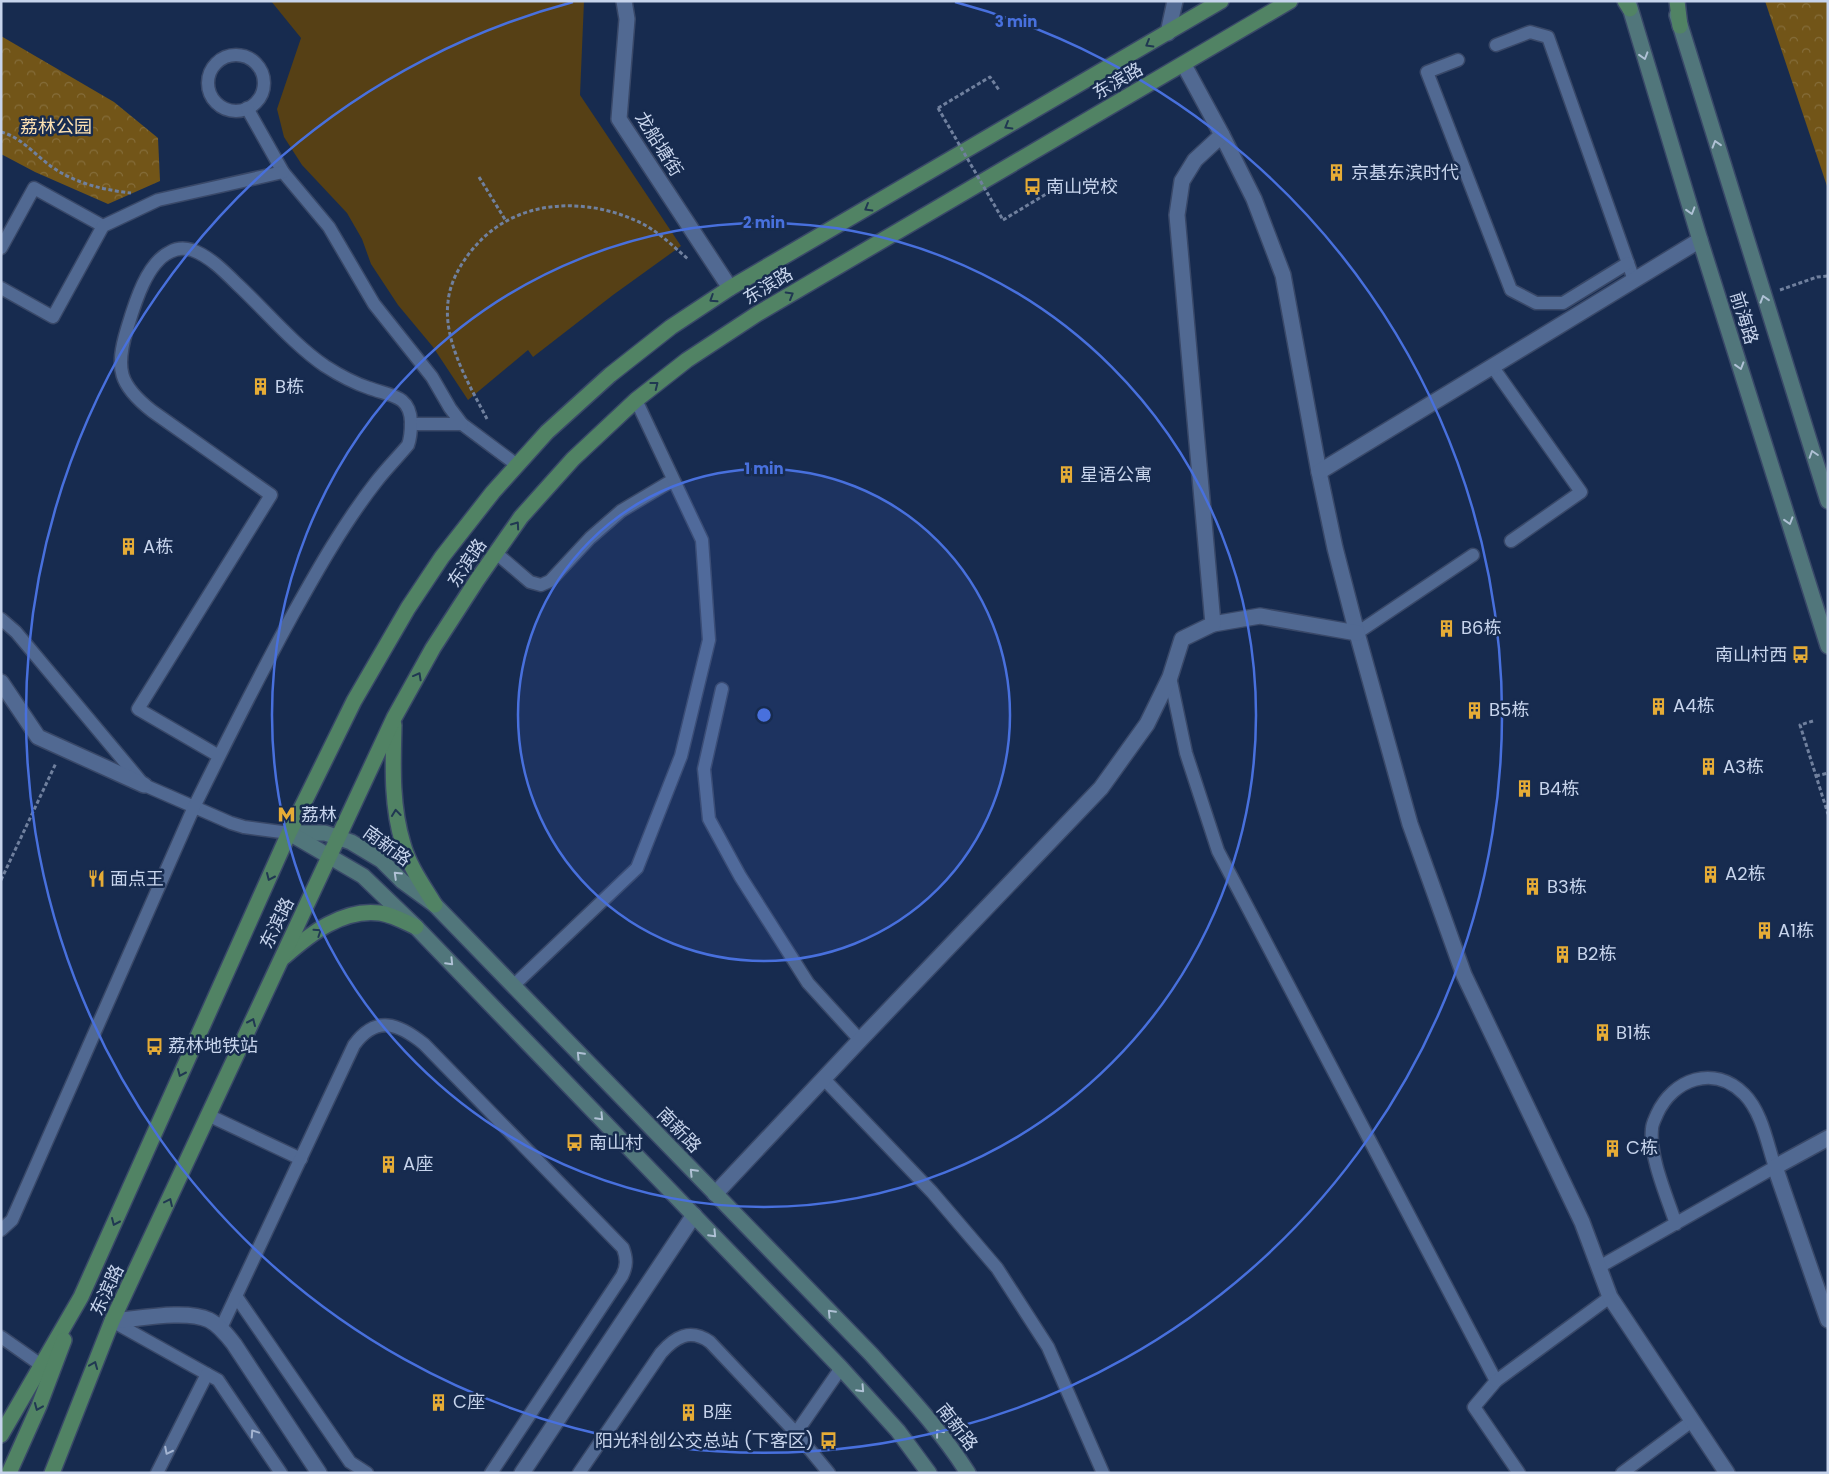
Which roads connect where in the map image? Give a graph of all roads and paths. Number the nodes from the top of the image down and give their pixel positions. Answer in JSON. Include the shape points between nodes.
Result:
{"nodes":[{"id":1,"x":624,"y":1,"type":"edge"},
{"id":2,"x":1175,"y":1,"type":"edge"},
{"id":3,"x":1221,"y":1,"type":"edge"},
{"id":4,"x":1290,"y":1,"type":"edge"},
{"id":5,"x":1672,"y":1,"type":"edge"},
{"id":6,"x":1678,"y":1,"type":"edge"},
{"id":7,"x":1628,"y":4,"type":"edge"},
{"id":8,"x":1680,"y":26,"type":"junction"},
{"id":9,"x":1168,"y":33,"type":"junction"},
{"id":10,"x":1496,"y":45,"type":"dead end"},
{"id":11,"x":1458,"y":60,"type":"dead end"},
{"id":12,"x":1184,"y":65,"type":"junction"},
{"id":13,"x":999,"y":90,"type":"dead end"},
{"id":14,"x":246,"y":108,"type":"junction"},
{"id":15,"x":1,"y":132,"type":"edge"},
{"id":16,"x":1222,"y":135,"type":"junction"},
{"id":17,"x":282,"y":172,"type":"junction"},
{"id":18,"x":479,"y":177,"type":"dead end"},
{"id":19,"x":1052,"y":180,"type":"dead end"},
{"id":20,"x":158,"y":200,"type":"junction"},
{"id":21,"x":506,"y":221,"type":"junction"},
{"id":22,"x":103,"y":226,"type":"junction"},
{"id":23,"x":1700,"y":240,"type":"junction"},
{"id":24,"x":1,"y":248,"type":"edge"},
{"id":25,"x":688,"y":259,"type":"dead end"},
{"id":26,"x":1628,"y":263,"type":"junction"},
{"id":27,"x":1828,"y":276,"type":"edge"},
{"id":28,"x":1634,"y":280,"type":"junction"},
{"id":29,"x":1,"y":288,"type":"edge"},
{"id":30,"x":730,"y":288,"type":"junction"},
{"id":31,"x":1763,"y":296,"type":"junction"},
{"id":32,"x":1492,"y":366,"type":"junction"},
{"id":33,"x":636,"y":400,"type":"junction"},
{"id":34,"x":487,"y":420,"type":"dead end"},
{"id":35,"x":411,"y":424,"type":"junction"},
{"id":36,"x":462,"y":424,"type":"junction"},
{"id":37,"x":518,"y":465,"type":"junction"},
{"id":38,"x":1319,"y":472,"type":"junction"},
{"id":39,"x":673,"y":480,"type":"junction"},
{"id":40,"x":1828,"y":501,"type":"edge"},
{"id":41,"x":1511,"y":541,"type":"dead end"},
{"id":42,"x":496,"y":553,"type":"junction"},
{"id":43,"x":1472,"y":555,"type":"dead end"},
{"id":44,"x":1,"y":619,"type":"edge"},
{"id":45,"x":1213,"y":624,"type":"junction"},
{"id":46,"x":1357,"y":633,"type":"junction"},
{"id":47,"x":1828,"y":646,"type":"edge"},
{"id":48,"x":1170,"y":677,"type":"junction"},
{"id":49,"x":1,"y":682,"type":"edge"},
{"id":50,"x":722,"y":690,"type":"dead end"},
{"id":51,"x":394,"y":718,"type":"junction"},
{"id":52,"x":1813,"y":721,"type":"dead end"},
{"id":53,"x":63,"y":749,"type":"junction"},
{"id":54,"x":219,"y":756,"type":"junction"},
{"id":55,"x":1828,"y":773,"type":"edge"},
{"id":56,"x":1816,"y":776,"type":"junction"},
{"id":57,"x":144,"y":785,"type":"junction"},
{"id":58,"x":194,"y":807,"type":"junction"},
{"id":59,"x":1828,"y":814,"type":"edge"},
{"id":60,"x":290,"y":833,"type":"junction"},
{"id":61,"x":338,"y":837,"type":"junction"},
{"id":62,"x":330,"y":856,"type":"junction"},
{"id":63,"x":2,"y":878,"type":"edge"},
{"id":64,"x":435,"y":905,"type":"junction"},
{"id":65,"x":416,"y":927,"type":"junction"},
{"id":66,"x":280,"y":962,"type":"junction"},
{"id":67,"x":513,"y":986,"type":"junction"},
{"id":68,"x":860,"y":1040,"type":"junction"},
{"id":69,"x":823,"y":1078,"type":"junction"},
{"id":70,"x":210,"y":1116,"type":"junction"},
{"id":71,"x":1828,"y":1138,"type":"edge"},
{"id":72,"x":301,"y":1159,"type":"junction"},
{"id":73,"x":1775,"y":1167,"type":"junction"},
{"id":74,"x":715,"y":1194,"type":"junction"},
{"id":75,"x":694,"y":1215,"type":"junction"},
{"id":76,"x":1676,"y":1224,"type":"junction"},
{"id":77,"x":1,"y":1230,"type":"edge"},
{"id":78,"x":1599,"y":1267,"type":"junction"},
{"id":79,"x":236,"y":1296,"type":"junction"},
{"id":80,"x":81,"y":1297,"type":"junction"},
{"id":81,"x":1610,"y":1297,"type":"junction"},
{"id":82,"x":1828,"y":1320,"type":"edge"},
{"id":83,"x":112,"y":1321,"type":"junction"},
{"id":84,"x":221,"y":1328,"type":"junction"},
{"id":85,"x":1,"y":1337,"type":"edge"},
{"id":86,"x":41,"y":1365,"type":"junction"},
{"id":87,"x":841,"y":1368,"type":"junction"},
{"id":88,"x":207,"y":1374,"type":"junction"},
{"id":89,"x":1496,"y":1381,"type":"junction"},
{"id":90,"x":76,"y":1410,"type":"junction"},
{"id":91,"x":1692,"y":1421,"type":"junction"},
{"id":92,"x":796,"y":1432,"type":"junction"},
{"id":93,"x":1,"y":1435,"type":"edge"},
{"id":94,"x":9,"y":1473,"type":"edge"},
{"id":95,"x":52,"y":1473,"type":"edge"},
{"id":96,"x":63,"y":1473,"type":"edge"},
{"id":97,"x":157,"y":1473,"type":"edge"},
{"id":98,"x":281,"y":1473,"type":"edge"},
{"id":99,"x":319,"y":1473,"type":"edge"},
{"id":100,"x":367,"y":1473,"type":"edge"},
{"id":101,"x":491,"y":1473,"type":"edge"},
{"id":102,"x":522,"y":1473,"type":"edge"},
{"id":103,"x":579,"y":1473,"type":"edge"},
{"id":104,"x":829,"y":1473,"type":"edge"},
{"id":105,"x":929,"y":1473,"type":"edge"},
{"id":106,"x":968,"y":1473,"type":"edge"},
{"id":107,"x":1104,"y":1473,"type":"edge"},
{"id":108,"x":1520,"y":1473,"type":"edge"},
{"id":109,"x":1622,"y":1473,"type":"edge"},
{"id":110,"x":1727,"y":1473,"type":"edge"}],
"edges":[{"from":1,"to":30,"type":"street","name":"龙船塘街","via":[[627,19],[619,119]]},
{"from":2,"to":9,"type":"street"},
{"from":3,"to":9,"type":"main road","name":"东滨路"},
{"from":4,"to":12,"type":"main road","name":"东滨路"},
{"from":5,"to":8,"type":"main road","name":"前海路"},
{"from":6,"to":8,"type":"main road"},
{"from":7,"to":23,"type":"main road","name":"前海路","one_way":true},
{"from":31,"to":8,"type":"main road","name":"前海路","one_way":true},
{"from":9,"to":30,"type":"main road","name":"东滨路","one_way":true},
{"from":10,"to":26,"type":"lane","via":[[1530,32],[1548,37]]},
{"from":11,"to":26,"type":"lane","via":[[1427,72],[1511,290],[1536,303],[1563,303]]},
{"from":12,"to":16,"type":"street"},
{"from":33,"to":12,"type":"main road","name":"东滨路","one_way":true,"via":[[756,314]]},
{"from":13,"to":19,"type":"path","bridge":true,"via":[[990,76],[938,108],[1003,220],[1056,188]]},
{"from":14,"to":14,"type":"lane","via":[[260,96],[263,87],[260,69],[247,57],[238,55],[220,59],[209,74],[209,92],[220,106],[228,110]]},
{"from":14,"to":17,"type":"lane"},
{"from":15,"to":20,"type":"path","via":[[10,134],[52,167],[72,178],[106,191],[145,195]]},
{"from":16,"to":38,"type":"street","via":[[1254,200],[1283,275]]},
{"from":16,"to":45,"type":"street","via":[[1194,160],[1182,181],[1177,215]]},
{"from":17,"to":20,"type":"lane"},
{"from":17,"to":36,"type":"lane","via":[[329,227],[374,304],[432,377]]},
{"from":18,"to":21,"type":"path"},
{"from":20,"to":22,"type":"lane"},
{"from":21,"to":25,"type":"path","via":[[524,212],[548,207],[600,209],[645,225]]},
{"from":21,"to":34,"type":"path","via":[[489,232],[473,249],[457,272],[448,302],[449,330],[456,355]]},
{"from":22,"to":24,"type":"lane","via":[[34,188]]},
{"from":22,"to":29,"type":"lane","via":[[54,317]]},
{"from":23,"to":28,"type":"street"},
{"from":23,"to":47,"type":"main road","name":"前海路","one_way":true},
{"from":26,"to":28,"type":"lane"},
{"from":27,"to":31,"type":"path"},
{"from":28,"to":32,"type":"street"},
{"from":30,"to":37,"type":"main road","name":"东滨路","one_way":true,"via":[[670,327],[610,375],[547,432]]},
{"from":40,"to":31,"type":"main road","name":"前海路","one_way":true},
{"from":32,"to":38,"type":"street"},
{"from":32,"to":41,"type":"lane","via":[[1581,492]]},
{"from":33,"to":39,"type":"lane"},
{"from":42,"to":33,"type":"main road","name":"东滨路","one_way":true,"via":[[521,517],[573,459]]},
{"from":35,"to":36,"type":"lane"},
{"from":35,"to":54,"type":"lane","via":[[408,445],[375,484],[336,542],[276,646]]},
{"from":35,"to":54,"type":"lane","via":[[410,411],[404,402],[325,366],[203,255],[180,248],[168,252],[152,268],[137,296],[122,345],[120,364],[124,382],[152,411],[271,496],[138,709]]},
{"from":36,"to":37,"type":"lane"},
{"from":37,"to":60,"type":"main road","name":"东滨路","via":[[442,557],[408,608],[354,701]]},
{"from":38,"to":46,"type":"street"},
{"from":39,"to":42,"type":"lane","via":[[621,512],[590,538],[560,572],[541,585],[530,582]]},
{"from":39,"to":67,"type":"lane","via":[[702,540],[709,640],[681,756],[637,868]]},
{"from":51,"to":42,"type":"main road","name":"东滨路","one_way":true,"via":[[433,648]]},
{"from":43,"to":46,"type":"lane"},
{"from":44,"to":57,"type":"lane","via":[[16,632]]},
{"from":45,"to":46,"type":"street","via":[[1260,616]]},
{"from":45,"to":48,"type":"street","via":[[1182,639]]},
{"from":46,"to":78,"type":"street","via":[[1410,824],[1464,975],[1582,1222]]},
{"from":48,"to":68,"type":"street","via":[[1147,724],[1101,788]]},
{"from":48,"to":89,"type":"lane","via":[[1186,753],[1218,851]]},
{"from":49,"to":53,"type":"street","via":[[38,737]]},
{"from":50,"to":68,"type":"lane","via":[[704,769],[709,819],[740,876],[808,983]]},
{"from":51,"to":61,"type":"main road","name":"东滨路"},
{"from":64,"to":51,"type":"main road","one_way":true,"via":[[412,866],[397,820]]},
{"from":52,"to":56,"type":"path","via":[[1800,725]]},
{"from":53,"to":57,"type":"street"},
{"from":53,"to":63,"type":"path"},
{"from":54,"to":58,"type":"lane"},
{"from":55,"to":56,"type":"path"},
{"from":56,"to":59,"type":"path"},
{"from":57,"to":58,"type":"lane"},
{"from":58,"to":60,"type":"lane","via":[[244,828]]},
{"from":58,"to":77,"type":"lane","via":[[12,1220]]},
{"from":60,"to":61,"type":"main road","name":"南新路","via":[[325,833]]},
{"from":60,"to":62,"type":"main road"},
{"from":60,"to":80,"type":"main road","name":"东滨路","one_way":true},
{"from":61,"to":62,"type":"main road","name":"东滨路"},
{"from":64,"to":61,"type":"main road","name":"南新路","one_way":true,"via":[[367,850]]},
{"from":62,"to":65,"type":"main road","via":[[362,876]]},
{"from":62,"to":66,"type":"main road","name":"东滨路"},
{"from":64,"to":67,"type":"main road","name":"南新路"},
{"from":66,"to":65,"type":"main road","one_way":true,"via":[[300,944],[345,916],[382,913]]},
{"from":65,"to":75,"type":"main road","one_way":true},
{"from":70,"to":66,"type":"main road","name":"东滨路","one_way":true},
{"from":74,"to":67,"type":"main road","name":"南新路","one_way":true},
{"from":68,"to":69,"type":"street"},
{"from":69,"to":74,"type":"street"},
{"from":69,"to":107,"type":"lane","via":[[932,1192],[997,1268],[1048,1347]]},
{"from":70,"to":72,"type":"lane"},
{"from":83,"to":70,"type":"main road","name":"东滨路","one_way":true},
{"from":71,"to":73,"type":"street"},
{"from":72,"to":79,"type":"lane"},
{"from":72,"to":101,"type":"lane","via":[[360,1036],[379,1025],[397,1026],[424,1044],[623,1248],[626,1266],[622,1276]]},
{"from":73,"to":76,"type":"lane"},
{"from":73,"to":76,"type":"lane","via":[[1757,1112],[1744,1094],[1728,1082],[1708,1076],[1674,1089],[1661,1105],[1652,1127],[1652,1150]]},
{"from":73,"to":82,"type":"street"},
{"from":106,"to":74,"type":"main road","name":"南新路","one_way":true,"via":[[908,1395],[871,1354]]},
{"from":75,"to":87,"type":"main road","one_way":true},
{"from":75,"to":102,"type":"street"},
{"from":76,"to":78,"type":"lane"},
{"from":78,"to":81,"type":"street"},
{"from":79,"to":84,"type":"lane"},
{"from":79,"to":100,"type":"lane","via":[[350,1462]]},
{"from":80,"to":86,"type":"main road","name":"东滨路"},
{"from":80,"to":94,"type":"main road","one_way":true},
{"from":81,"to":89,"type":"lane"},
{"from":81,"to":91,"type":"street"},
{"from":83,"to":84,"type":"street","via":[[186,1314],[210,1320]]},
{"from":83,"to":88,"type":"lane"},
{"from":90,"to":83,"type":"main road","name":"东滨路","one_way":true},
{"from":84,"to":99,"type":"street"},
{"from":85,"to":86,"type":"lane"},
{"from":86,"to":93,"type":"main road","name":"东滨路"},
{"from":87,"to":92,"type":"lane"},
{"from":87,"to":105,"type":"main road","one_way":true,"via":[[898,1432]]},
{"from":88,"to":97,"type":"lane","one_way":true},
{"from":98,"to":88,"type":"lane","one_way":true,"via":[[218,1380]]},
{"from":89,"to":108,"type":"lane","via":[[1474,1407]]},
{"from":90,"to":95,"type":"main road","name":"东滨路"},
{"from":90,"to":96,"type":"main road"},
{"from":91,"to":109,"type":"lane"},
{"from":91,"to":110,"type":"street"},
{"from":92,"to":103,"type":"lane","via":[[710,1342],[689,1335],[673,1340],[661,1353]]},
{"from":92,"to":104,"type":"lane"}]}
